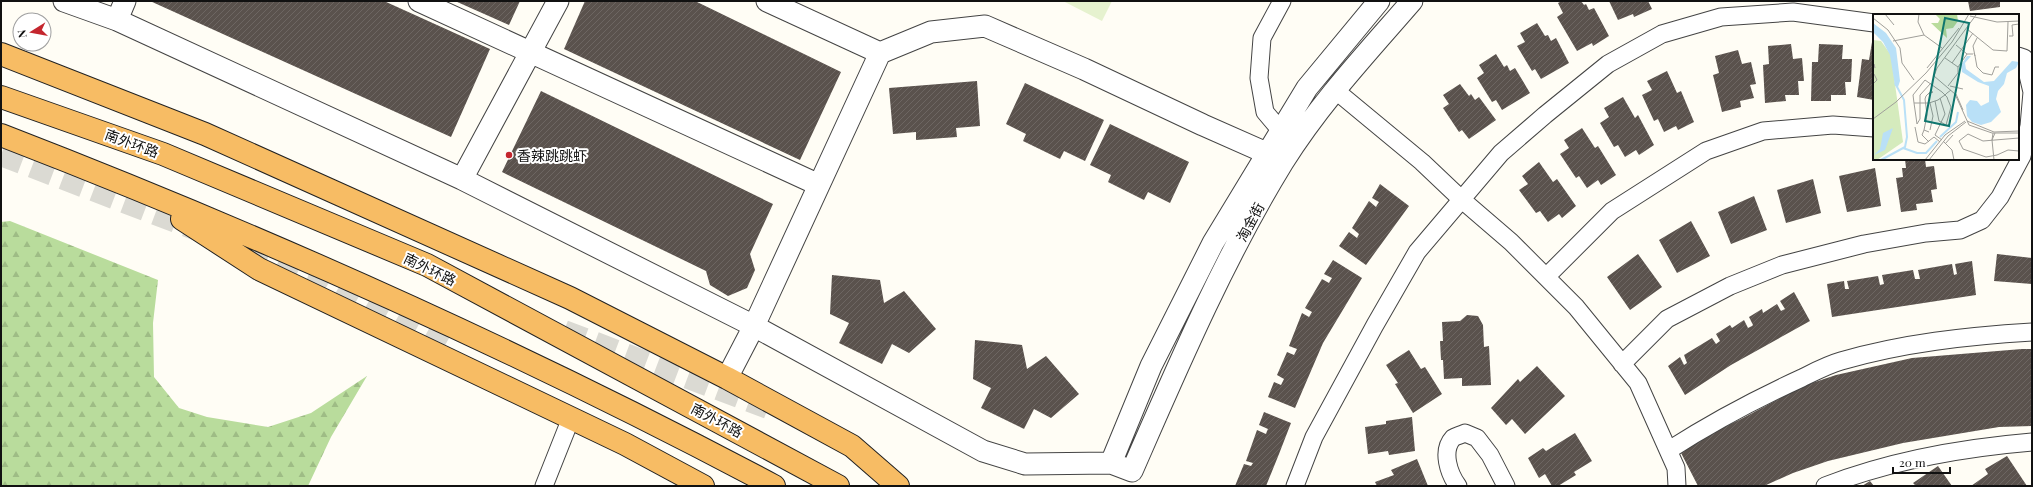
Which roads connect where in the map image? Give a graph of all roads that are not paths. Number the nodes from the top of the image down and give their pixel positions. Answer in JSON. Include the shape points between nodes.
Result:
{"nodes":[{"id":1,"x":64,"y":1,"type":"edge"},
{"id":2,"x":125,"y":1,"type":"edge"},
{"id":3,"x":419,"y":1,"type":"edge"},
{"id":4,"x":558,"y":1,"type":"edge"},
{"id":5,"x":767,"y":1,"type":"edge"},
{"id":6,"x":1282,"y":1,"type":"edge"},
{"id":7,"x":1379,"y":1,"type":"edge"},
{"id":8,"x":1412,"y":1,"type":"edge"},
{"id":9,"x":117,"y":20,"type":"junction"},
{"id":10,"x":1873,"y":23,"type":"edge"},
{"id":11,"x":531,"y":53,"type":"junction"},
{"id":12,"x":880,"y":53,"type":"junction"},
{"id":13,"x":1,"y":54,"type":"edge"},
{"id":14,"x":2019,"y":56,"type":"edge"},
{"id":15,"x":1335,"y":90,"type":"junction"},
{"id":16,"x":1,"y":97,"type":"edge"},
{"id":17,"x":1873,"y":128,"type":"edge"},
{"id":18,"x":1281,"y":131,"type":"junction"},
{"id":19,"x":1,"y":135,"type":"edge"},
{"id":20,"x":1275,"y":157,"type":"junction"},
{"id":21,"x":2024,"y":157,"type":"edge"},
{"id":22,"x":462,"y":178,"type":"junction"},
{"id":23,"x":127,"y":184,"type":"junction"},
{"id":24,"x":819,"y":185,"type":"junction"},
{"id":25,"x":1461,"y":200,"type":"junction"},
{"id":26,"x":1546,"y":277,"type":"junction"},
{"id":27,"x":754,"y":326,"type":"junction"},
{"id":28,"x":2032,"y":332,"type":"edge"},
{"id":29,"x":1622,"y":364,"type":"junction"},
{"id":30,"x":727,"y":378,"type":"junction"},
{"id":31,"x":571,"y":418,"type":"junction"},
{"id":32,"x":2032,"y":442,"type":"edge"},
{"id":33,"x":1668,"y":450,"type":"junction"},
{"id":34,"x":1111,"y":463,"type":"junction"},
{"id":35,"x":544,"y":486,"type":"edge"},
{"id":36,"x":704,"y":486,"type":"edge"},
{"id":37,"x":774,"y":486,"type":"edge"},
{"id":38,"x":838,"y":486,"type":"edge"},
{"id":39,"x":898,"y":486,"type":"edge"},
{"id":40,"x":1295,"y":486,"type":"edge"},
{"id":41,"x":1458,"y":486,"type":"edge"},
{"id":42,"x":1506,"y":486,"type":"edge"},
{"id":43,"x":1677,"y":486,"type":"edge"},
{"id":44,"x":1825,"y":486,"type":"edge"}],
"edges":[{"from":1,"to":9,"type":"street"},
{"from":2,"to":9,"type":"street"},
{"from":3,"to":11,"type":"street"},
{"from":4,"to":11,"type":"street"},
{"from":5,"to":12,"type":"street"},
{"from":6,"to":18,"type":"street","via":[[1262,38],[1259,78],[1265,112]]},
{"from":7,"to":18,"type":"street","via":[[1307,88]]},
{"from":8,"to":15,"type":"street","name":"淘金街"},
{"from":9,"to":22,"type":"street"},
{"from":10,"to":25,"type":"street","via":[[1793,12],[1721,17],[1662,34],[1608,64],[1545,115],[1502,153]]},
{"from":11,"to":22,"type":"street"},
{"from":11,"to":24,"type":"street"},
{"from":12,"to":20,"type":"street","via":[[931,32],[985,26]]},
{"from":12,"to":24,"type":"street"},
{"from":13,"to":30,"type":"highway","via":[[205,134],[570,298]]},
{"from":14,"to":21,"type":"street","via":[[2024,58],[2032,92]]},
{"from":15,"to":20,"type":"street","name":"淘金街"},
{"from":15,"to":25,"type":"street","via":[[1422,162]]},
{"from":16,"to":38,"type":"highway","name":"南外环路","via":[[163,154],[427,265]]},
{"from":17,"to":26,"type":"street","via":[[1833,125],[1763,131],[1706,151],[1612,211]]},
{"from":18,"to":20,"type":"street"},
{"from":19,"to":23,"type":"highway"},
{"from":20,"to":34,"type":"street","via":[[1213,243],[1151,366]]},
{"from":20,"to":34,"type":"street","name":"淘金街","via":[[1132,471]]},
{"from":21,"to":29,"type":"street","via":[[2000,197],[1982,220],[1960,230],[1864,244],[1782,265],[1730,286],[1667,319]]},
{"from":22,"to":27,"type":"street"},
{"from":23,"to":31,"type":"highway","via":[[259,269]]},
{"from":23,"to":37,"type":"highway","via":[[444,322],[673,432]]},
{"from":24,"to":27,"type":"street"},
{"from":25,"to":26,"type":"street","via":[[1511,242]]},
{"from":25,"to":40,"type":"street","via":[[1417,252],[1314,437]]},
{"from":26,"to":29,"type":"street","via":[[1576,307]]},
{"from":27,"to":30,"type":"street"},
{"from":27,"to":34,"type":"street","via":[[983,451],[1026,464]]},
{"from":28,"to":33,"type":"street","via":[[1912,344],[1839,361],[1777,389]]},
{"from":29,"to":33,"type":"street","via":[[1638,383]]},
{"from":30,"to":39,"type":"highway","via":[[852,446]]},
{"from":31,"to":35,"type":"street"},
{"from":31,"to":36,"type":"highway"},
{"from":32,"to":44,"type":"street","via":[[1978,447],[1919,457],[1858,473]]},
{"from":33,"to":43,"type":"street","via":[[1676,468]]},
{"from":41,"to":42,"type":"street","via":[[1448,464],[1447,448],[1454,438],[1465,433],[1478,438]]}]}
